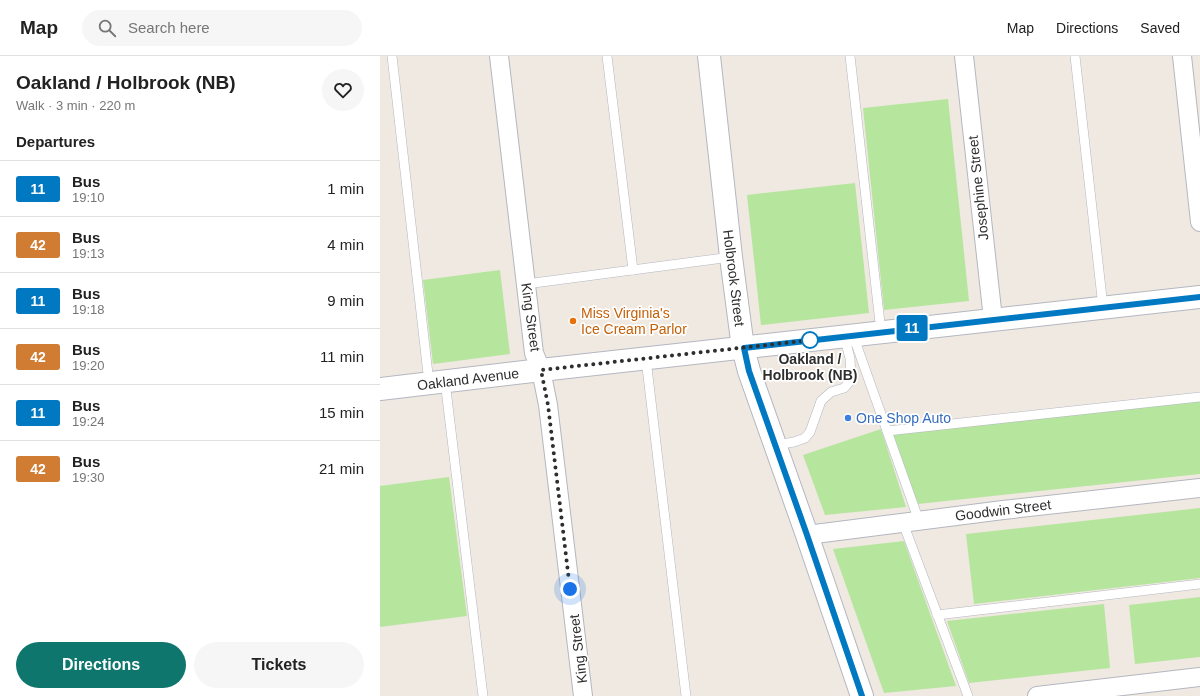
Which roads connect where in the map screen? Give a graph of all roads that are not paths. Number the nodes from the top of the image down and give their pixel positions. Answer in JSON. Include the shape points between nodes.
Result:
{"nodes":[{"id":1,"x":392,"y":56,"type":"edge"},
{"id":2,"x":499,"y":56,"type":"edge"},
{"id":3,"x":606,"y":56,"type":"edge"},
{"id":4,"x":709,"y":56,"type":"edge"},
{"id":5,"x":850,"y":56,"type":"edge"},
{"id":6,"x":964,"y":56,"type":"edge"},
{"id":7,"x":1075,"y":56,"type":"edge"},
{"id":8,"x":1182,"y":56,"type":"edge"},
{"id":9,"x":1200,"y":222,"type":"edge"},
{"id":10,"x":731,"y":257,"type":"junction"},
{"id":11,"x":633,"y":270,"type":"junction"},
{"id":12,"x":526,"y":284,"type":"junction"},
{"id":13,"x":1200,"y":297,"type":"edge"},
{"id":14,"x":1103,"y":307,"type":"junction"},
{"id":15,"x":993,"y":319,"type":"junction"},
{"id":16,"x":881,"y":332,"type":"junction"},
{"id":17,"x":848,"y":336,"type":"junction"},
{"id":18,"x":744,"y":348,"type":"junction"},
{"id":19,"x":646,"y":359,"type":"junction"},
{"id":20,"x":541,"y":370,"type":"junction"},
{"id":21,"x":437,"y":382,"type":"junction"},
{"id":22,"x":380,"y":390,"type":"edge"},
{"id":23,"x":1200,"y":397,"type":"edge"},
{"id":24,"x":887,"y":431,"type":"junction"},
{"id":25,"x":776,"y":445,"type":"junction"},
{"id":26,"x":1200,"y":488,"type":"edge"},
{"id":27,"x":911,"y":522,"type":"junction"},
{"id":28,"x":807,"y":535,"type":"junction"},
{"id":29,"x":1200,"y":584,"type":"edge"},
{"id":30,"x":937,"y":615,"type":"junction"},
{"id":31,"x":1200,"y":677,"type":"edge"},
{"id":32,"x":484,"y":696,"type":"edge"},
{"id":33,"x":583,"y":696,"type":"edge"},
{"id":34,"x":686,"y":696,"type":"edge"},
{"id":35,"x":862,"y":696,"type":"edge"},
{"id":36,"x":968,"y":696,"type":"edge"},
{"id":37,"x":1037,"y":696,"type":"edge"}],
"edges":[{"from":1,"to":21,"type":"lane"},
{"from":2,"to":12,"type":"street","name":"King Street"},
{"from":3,"to":11,"type":"lane"},
{"from":4,"to":10,"type":"street","name":"Holbrook Street"},
{"from":5,"to":16,"type":"lane"},
{"from":6,"to":15,"type":"street","name":"Josephine Street"},
{"from":7,"to":14,"type":"lane"},
{"from":8,"to":9,"type":"street"},
{"from":10,"to":11,"type":"lane"},
{"from":10,"to":18,"type":"street","name":"Holbrook Street"},
{"from":11,"to":12,"type":"lane"},
{"from":12,"to":20,"type":"street","name":"King Street","via":[[534,353]]},
{"from":13,"to":14,"type":"street","name":"Oakland Avenue"},
{"from":14,"to":15,"type":"street","name":"Oakland Avenue"},
{"from":15,"to":16,"type":"street","name":"Oakland Avenue"},
{"from":16,"to":17,"type":"street","name":"Oakland Avenue"},
{"from":17,"to":18,"type":"street","name":"Oakland Avenue"},
{"from":17,"to":24,"type":"lane"},
{"from":17,"to":25,"type":"lane","via":[[850,380],[844,388],[831,392],[821,401],[810,432],[805,438]]},
{"from":18,"to":19,"type":"street","name":"Oakland Avenue"},
{"from":18,"to":25,"type":"street","name":"Holbrook Street","via":[[749,371]]},
{"from":19,"to":20,"type":"street","name":"Oakland Avenue"},
{"from":19,"to":34,"type":"lane"},
{"from":20,"to":21,"type":"street","name":"Oakland Avenue"},
{"from":20,"to":33,"type":"street","name":"King Street","via":[[548,405]]},
{"from":21,"to":22,"type":"street","name":"Oakland Avenue"},
{"from":21,"to":32,"type":"lane"},
{"from":23,"to":24,"type":"lane"},
{"from":24,"to":27,"type":"lane"},
{"from":25,"to":28,"type":"street","name":"Holbrook Street"},
{"from":26,"to":27,"type":"street","name":"Goodwin Street"},
{"from":27,"to":28,"type":"street","name":"Goodwin Street"},
{"from":27,"to":30,"type":"lane"},
{"from":28,"to":35,"type":"street","name":"Holbrook Street"},
{"from":29,"to":30,"type":"lane"},
{"from":30,"to":36,"type":"lane"},
{"from":31,"to":37,"type":"street"}]}
